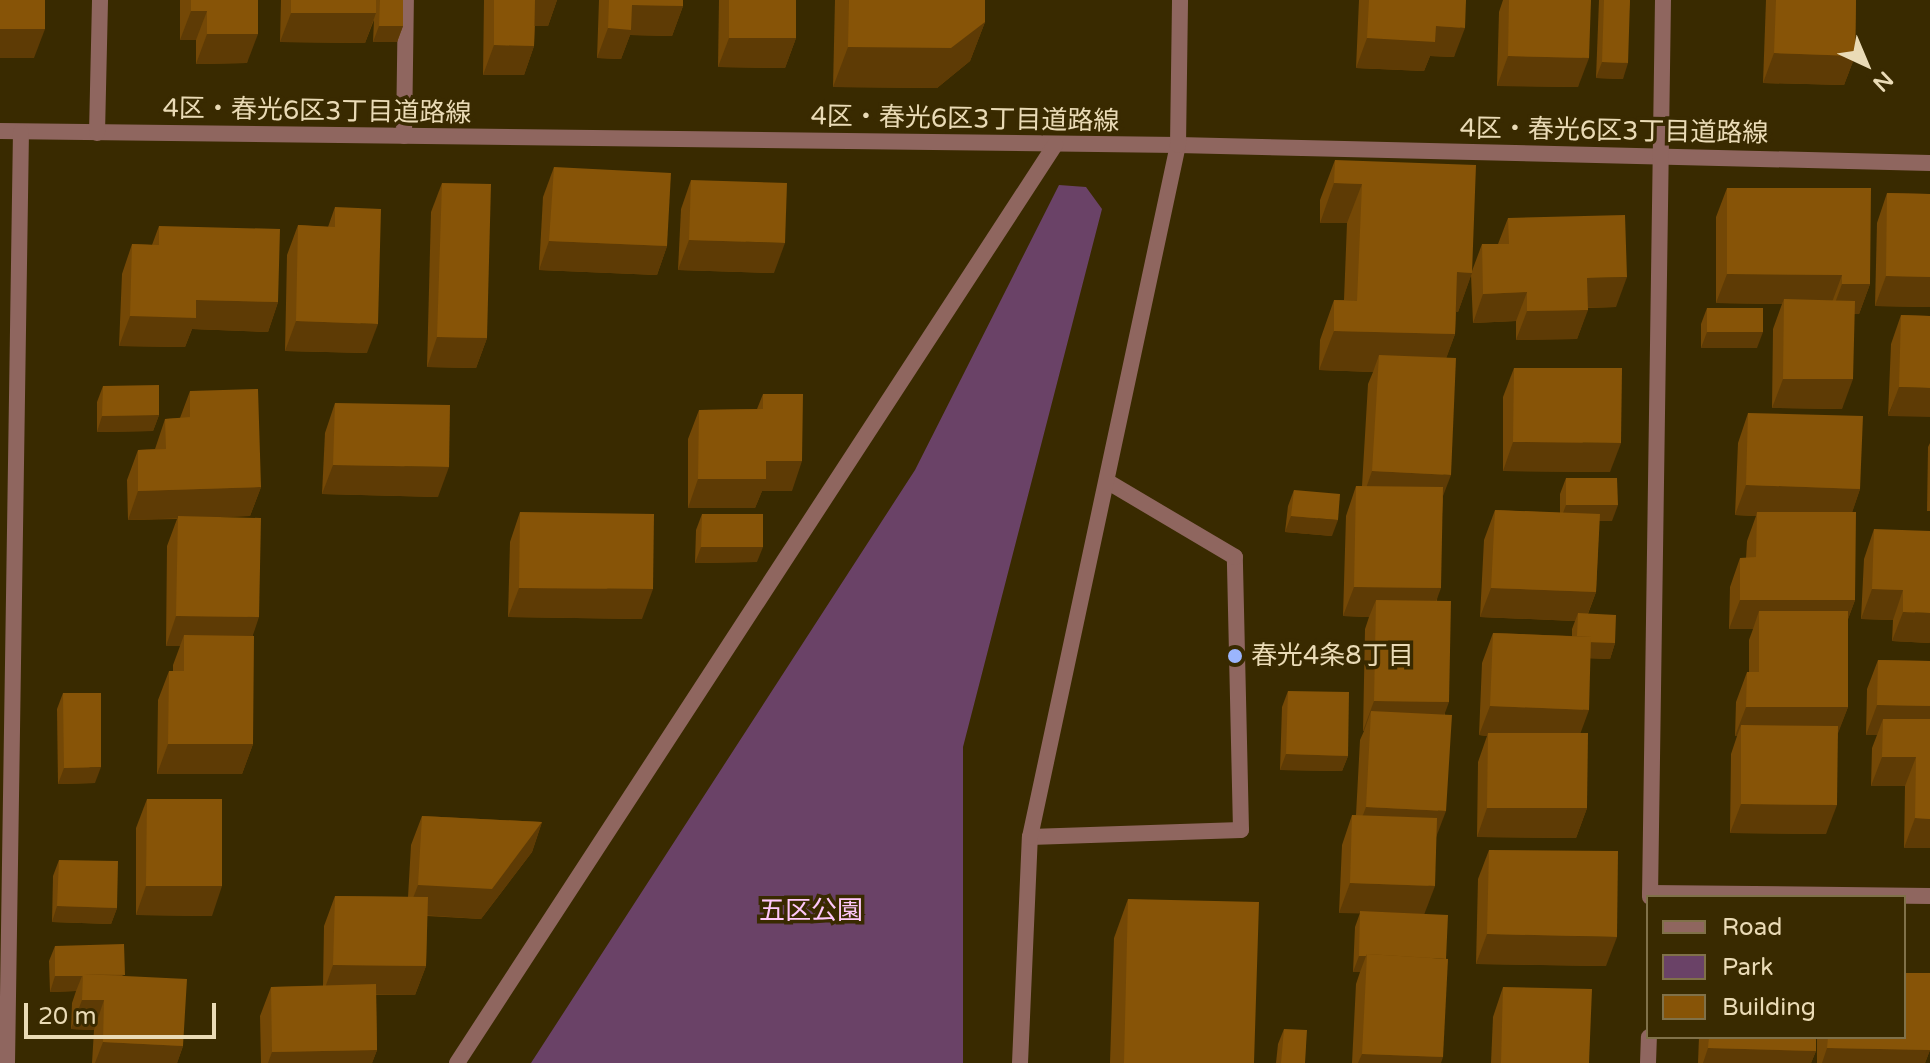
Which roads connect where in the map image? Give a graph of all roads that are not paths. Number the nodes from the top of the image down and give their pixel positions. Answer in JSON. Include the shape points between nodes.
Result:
{"nodes":[{"id":1,"x":100,"y":0,"type":"edge"},
{"id":2,"x":406,"y":0,"type":"edge"},
{"id":3,"x":1180,"y":0,"type":"edge"},
{"id":4,"x":1663,"y":0,"type":"edge"},
{"id":5,"x":0,"y":131,"type":"edge"},
{"id":6,"x":21,"y":132,"type":"junction"},
{"id":7,"x":97,"y":133,"type":"junction"},
{"id":8,"x":404,"y":136,"type":"junction"},
{"id":9,"x":1055,"y":145,"type":"junction"},
{"id":10,"x":1178,"y":145,"type":"junction"},
{"id":11,"x":1660,"y":157,"type":"junction"},
{"id":12,"x":1930,"y":163,"type":"edge"},
{"id":13,"x":1108,"y":482,"type":"junction"},
{"id":14,"x":1030,"y":837,"type":"junction"},
{"id":15,"x":1650,"y":895,"type":"edge"},
{"id":16,"x":1906,"y":896,"type":"edge"},
{"id":17,"x":1930,"y":896,"type":"edge"},
{"id":18,"x":1649,"y":1039,"type":"edge"},
{"id":19,"x":7,"y":1063,"type":"edge"},
{"id":20,"x":457,"y":1063,"type":"edge"},
{"id":21,"x":1020,"y":1063,"type":"edge"},
{"id":22,"x":1648,"y":1063,"type":"edge"}],
"edges":[{"from":1,"to":7,"type":"street"},
{"from":2,"to":8,"type":"street"},
{"from":3,"to":10,"type":"street"},
{"from":4,"to":11,"type":"street"},
{"from":5,"to":6,"type":"street","name":"4区・春光6区3丁目道路線"},
{"from":6,"to":7,"type":"street","name":"4区・春光6区3丁目道路線"},
{"from":6,"to":19,"type":"street"},
{"from":7,"to":8,"type":"street","name":"4区・春光6区3丁目道路線"},
{"from":8,"to":9,"type":"street","name":"4区・春光6区3丁目道路線"},
{"from":9,"to":10,"type":"street","name":"4区・春光6区3丁目道路線"},
{"from":9,"to":20,"type":"street"},
{"from":10,"to":11,"type":"street","name":"4区・春光6区3丁目道路線"},
{"from":10,"to":13,"type":"street"},
{"from":11,"to":12,"type":"street","name":"4区・春光6区3丁目道路線"},
{"from":11,"to":15,"type":"street"},
{"from":13,"to":14,"type":"street"},
{"from":13,"to":14,"type":"street","via":[[1235,557],[1241,830]]},
{"from":14,"to":21,"type":"street"},
{"from":16,"to":17,"type":"street"},
{"from":18,"to":22,"type":"street"}]}
